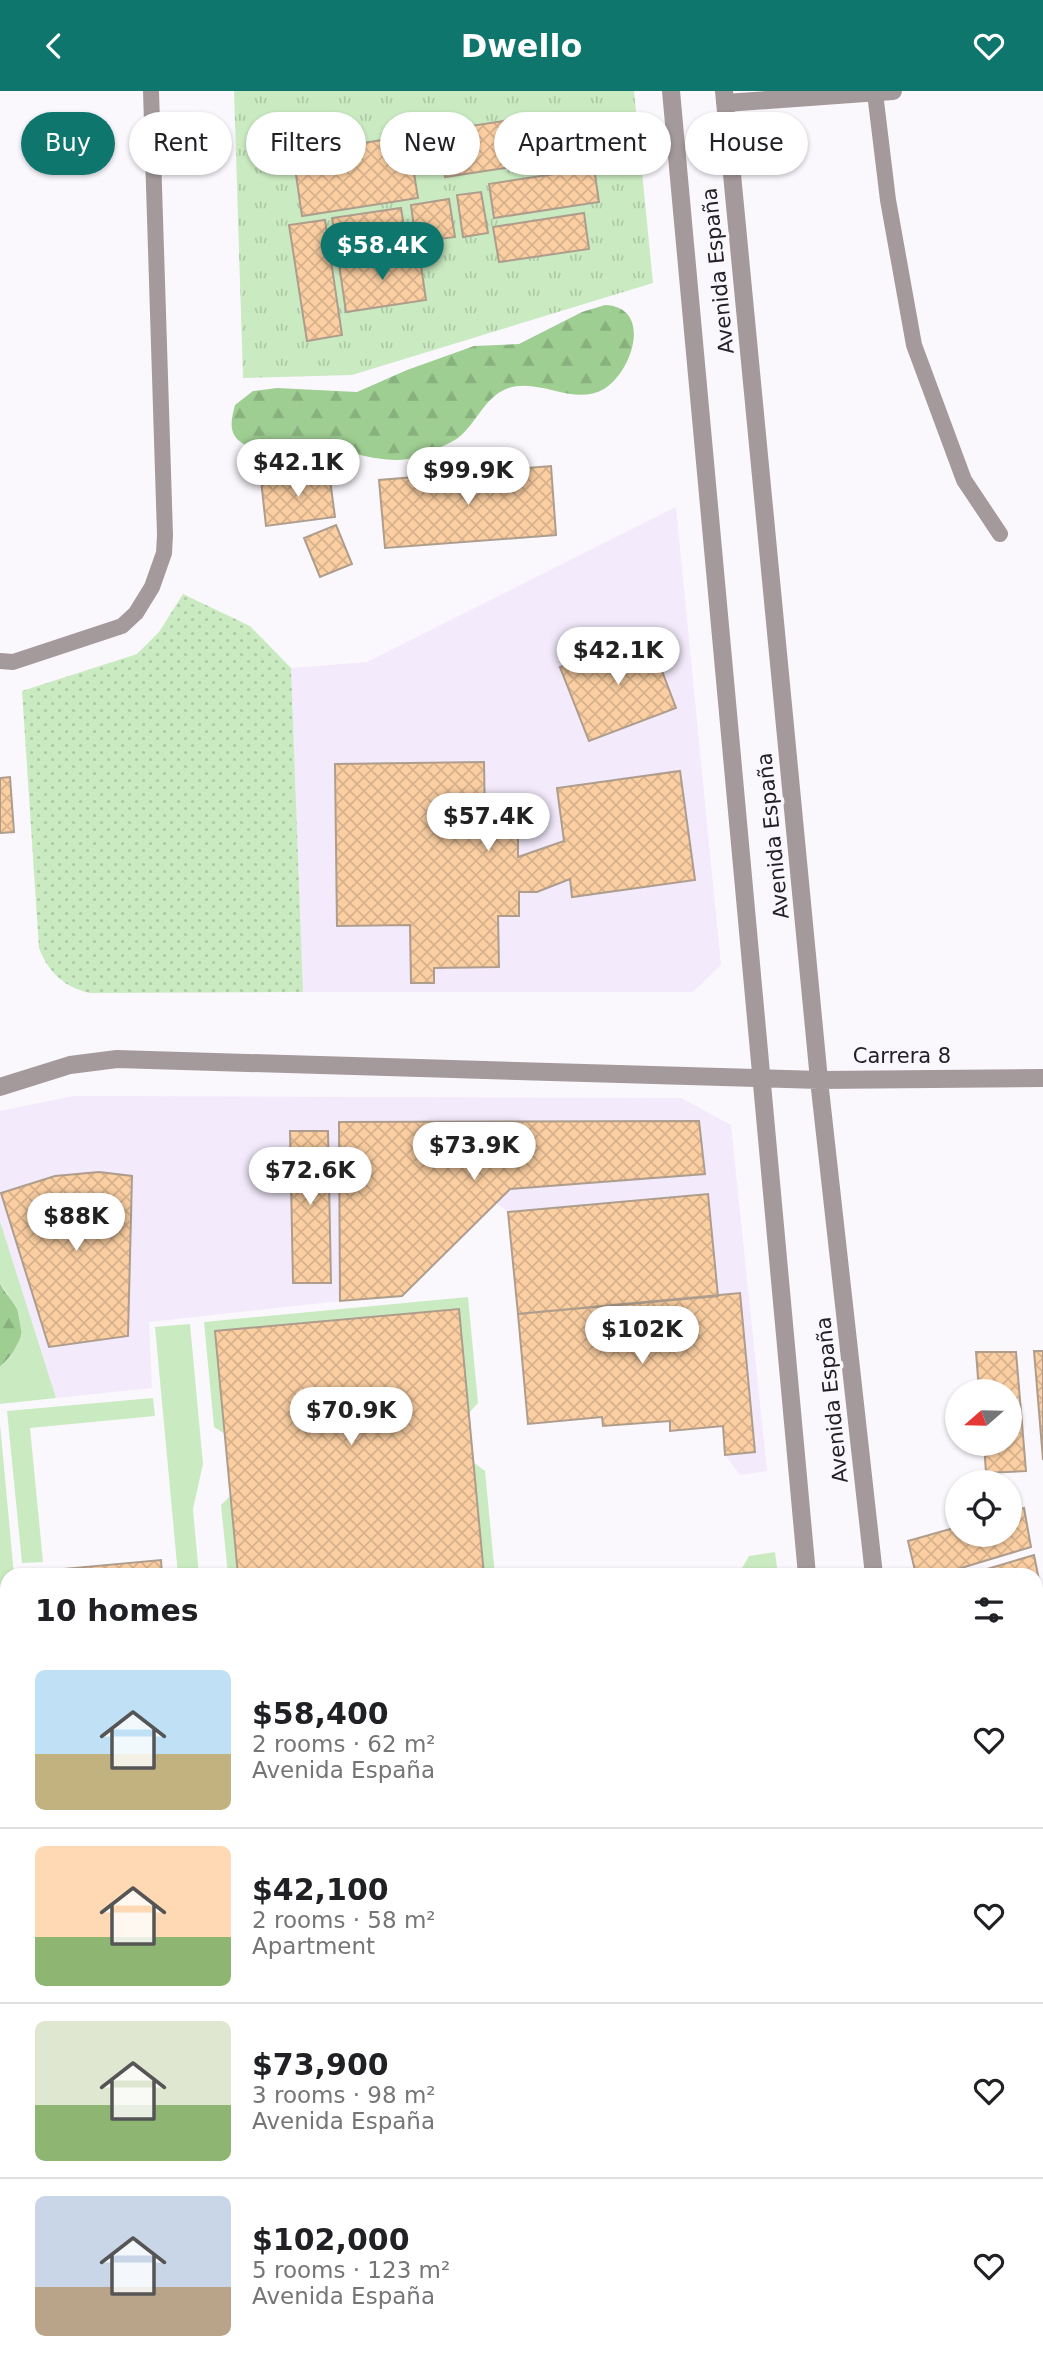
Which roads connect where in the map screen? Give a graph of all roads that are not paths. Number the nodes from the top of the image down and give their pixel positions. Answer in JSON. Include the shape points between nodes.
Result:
{"nodes":[{"id":1,"x":151,"y":91,"type":"edge"},
{"id":2,"x":671,"y":91,"type":"edge"},
{"id":3,"x":884,"y":92,"type":"edge"},
{"id":4,"x":724,"y":97,"type":"edge"},
{"id":5,"x":1000,"y":534,"type":"dead end"},
{"id":6,"x":0,"y":661,"type":"edge"},
{"id":7,"x":761,"y":1076,"type":"junction"},
{"id":8,"x":1043,"y":1078,"type":"edge"},
{"id":9,"x":819,"y":1080,"type":"junction"},
{"id":10,"x":0,"y":1087,"type":"edge"},
{"id":11,"x":806,"y":1568,"type":"edge"},
{"id":12,"x":873,"y":1568,"type":"edge"}],
"edges":[{"from":1,"to":6,"type":"lane","via":[[165,535],[159,571],[147,598],[122,626],[12,662]]},
{"from":2,"to":7,"type":"street","name":"Avenida España"},
{"from":3,"to":4,"type":"street"},
{"from":3,"to":5,"type":"lane","via":[[888,200],[914,345],[964,479]]},
{"from":4,"to":9,"type":"street","name":"Avenida España"},
{"from":7,"to":9,"type":"street","name":"Carrera 8"},
{"from":7,"to":10,"type":"street","name":"Carrera 8","via":[[117,1059],[70,1065]]},
{"from":7,"to":11,"type":"street","name":"Avenida España"},
{"from":8,"to":9,"type":"street","name":"Carrera 8"},
{"from":9,"to":12,"type":"street","name":"Avenida España"}]}
